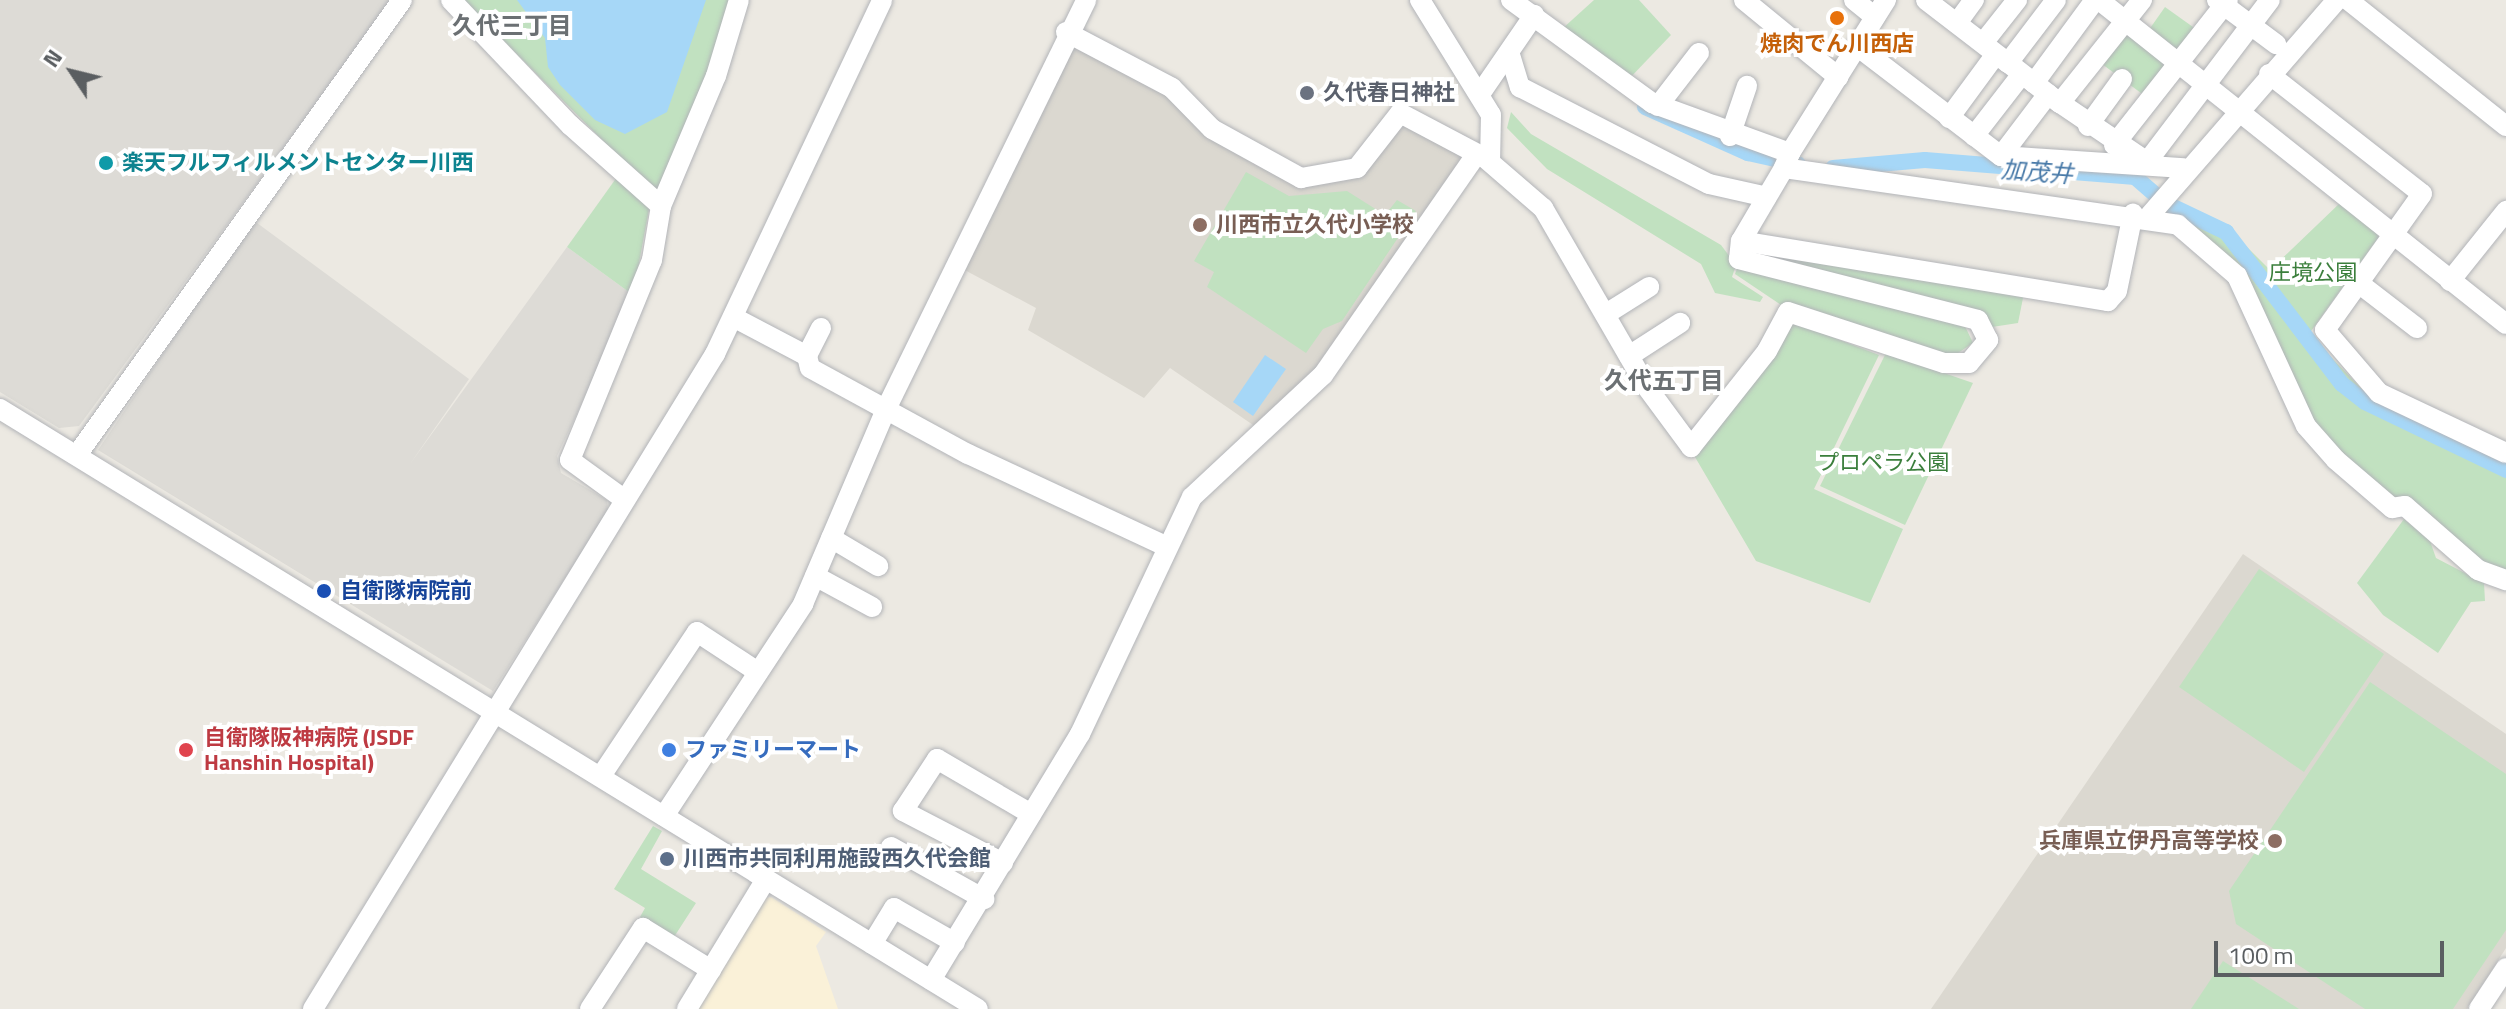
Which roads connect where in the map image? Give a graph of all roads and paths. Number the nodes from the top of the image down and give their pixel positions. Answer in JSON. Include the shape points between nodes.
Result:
{"nodes":[{"id":1,"x":402,"y":0,"type":"edge"},
{"id":2,"x":451,"y":0,"type":"edge"},
{"id":3,"x":739,"y":0,"type":"edge"},
{"id":4,"x":882,"y":0,"type":"edge"},
{"id":5,"x":1086,"y":0,"type":"edge"},
{"id":6,"x":1420,"y":0,"type":"edge"},
{"id":7,"x":1511,"y":0,"type":"edge"},
{"id":8,"x":1854,"y":0,"type":"edge"},
{"id":9,"x":1926,"y":0,"type":"edge"},
{"id":10,"x":1974,"y":0,"type":"edge"},
{"id":11,"x":2017,"y":0,"type":"edge"},
{"id":12,"x":2056,"y":0,"type":"edge"},
{"id":13,"x":2142,"y":0,"type":"edge"},
{"id":14,"x":2270,"y":0,"type":"edge"},
{"id":15,"x":2337,"y":0,"type":"edge"},
{"id":16,"x":2348,"y":0,"type":"edge"},
{"id":17,"x":1749,"y":1,"type":"edge"},
{"id":18,"x":2097,"y":1,"type":"edge"},
{"id":19,"x":2223,"y":2,"type":"edge"},
{"id":20,"x":1880,"y":8,"type":"edge"},
{"id":21,"x":1534,"y":15,"type":"junction"},
{"id":22,"x":1957,"y":23,"type":"junction"},
{"id":23,"x":2124,"y":23,"type":"junction"},
{"id":24,"x":2251,"y":26,"type":"junction"},
{"id":25,"x":1066,"y":32,"type":"junction"},
{"id":26,"x":2276,"y":44,"type":"dead end"},
{"id":27,"x":1857,"y":46,"type":"junction"},
{"id":28,"x":1699,"y":53,"type":"dead end"},
{"id":29,"x":1510,"y":55,"type":"junction"},
{"id":30,"x":2178,"y":64,"type":"junction"},
{"id":31,"x":2022,"y":74,"type":"junction"},
{"id":32,"x":2269,"y":74,"type":"junction"},
{"id":33,"x":1838,"y":77,"type":"junction"},
{"id":34,"x":2122,"y":79,"type":"dead end"},
{"id":35,"x":2204,"y":84,"type":"junction"},
{"id":36,"x":1747,"y":86,"type":"dead end"},
{"id":37,"x":1480,"y":94,"type":"junction"},
{"id":38,"x":1658,"y":106,"type":"junction"},
{"id":39,"x":2233,"y":112,"type":"junction"},
{"id":40,"x":1949,"y":118,"type":"junction"},
{"id":41,"x":2088,"y":126,"type":"junction"},
{"id":42,"x":2506,"y":126,"type":"edge"},
{"id":43,"x":1730,"y":136,"type":"junction"},
{"id":44,"x":1974,"y":136,"type":"junction"},
{"id":45,"x":2114,"y":145,"type":"junction"},
{"id":46,"x":2001,"y":156,"type":"junction"},
{"id":47,"x":1483,"y":159,"type":"junction"},
{"id":48,"x":1787,"y":161,"type":"junction"},
{"id":49,"x":2138,"y":163,"type":"junction"},
{"id":50,"x":2184,"y":168,"type":"junction"},
{"id":51,"x":1767,"y":197,"type":"junction"},
{"id":52,"x":661,"y":206,"type":"junction"},
{"id":53,"x":2506,"y":211,"type":"edge"},
{"id":54,"x":2142,"y":215,"type":"junction"},
{"id":55,"x":2391,"y":234,"type":"junction"},
{"id":56,"x":1740,"y":243,"type":"junction"},
{"id":57,"x":1729,"y":273,"type":"dead end"},
{"id":58,"x":2356,"y":281,"type":"junction"},
{"id":59,"x":2450,"y":281,"type":"junction"},
{"id":60,"x":1649,"y":287,"type":"dead end"},
{"id":61,"x":1606,"y":314,"type":"junction"},
{"id":62,"x":733,"y":317,"type":"junction"},
{"id":63,"x":2413,"y":321,"type":"dead end"},
{"id":64,"x":1680,"y":323,"type":"dead end"},
{"id":65,"x":2506,"y":324,"type":"edge"},
{"id":66,"x":821,"y":328,"type":"dead end"},
{"id":67,"x":807,"y":356,"type":"junction"},
{"id":68,"x":1629,"y":356,"type":"junction"},
{"id":69,"x":887,"y":407,"type":"junction"},
{"id":70,"x":0,"y":409,"type":"edge"},
{"id":71,"x":2506,"y":453,"type":"edge"},
{"id":72,"x":77,"y":455,"type":"junction"},
{"id":73,"x":621,"y":497,"type":"junction"},
{"id":74,"x":831,"y":538,"type":"junction"},
{"id":75,"x":1165,"y":546,"type":"junction"},
{"id":76,"x":878,"y":566,"type":"dead end"},
{"id":77,"x":815,"y":576,"type":"junction"},
{"id":78,"x":2506,"y":580,"type":"edge"},
{"id":79,"x":872,"y":607,"type":"dead end"},
{"id":80,"x":758,"y":672,"type":"junction"},
{"id":81,"x":494,"y":709,"type":"junction"},
{"id":82,"x":601,"y":776,"type":"junction"},
{"id":83,"x":1031,"y":814,"type":"junction"},
{"id":84,"x":664,"y":816,"type":"junction"},
{"id":85,"x":891,"y":847,"type":"dead end"},
{"id":86,"x":1003,"y":863,"type":"junction"},
{"id":87,"x":766,"y":879,"type":"junction"},
{"id":88,"x":984,"y":899,"type":"junction"},
{"id":89,"x":955,"y":943,"type":"junction"},
{"id":90,"x":872,"y":944,"type":"junction"},
{"id":91,"x":2506,"y":968,"type":"edge"},
{"id":92,"x":711,"y":970,"type":"junction"},
{"id":93,"x":931,"y":980,"type":"junction"},
{"id":94,"x":313,"y":1009,"type":"edge"},
{"id":95,"x":590,"y":1009,"type":"edge"},
{"id":96,"x":687,"y":1009,"type":"edge"},
{"id":97,"x":978,"y":1009,"type":"edge"},
{"id":98,"x":2479,"y":1009,"type":"edge"}],
"edges":[{"from":1,"to":72,"type":"street"},
{"from":2,"to":52,"type":"street","via":[[570,125]]},
{"from":3,"to":52,"type":"street","via":[[716,76]]},
{"from":4,"to":62,"type":"street"},
{"from":5,"to":25,"type":"street"},
{"from":6,"to":37,"type":"street"},
{"from":7,"to":21,"type":"street"},
{"from":8,"to":20,"type":"street"},
{"from":9,"to":22,"type":"street"},
{"from":10,"to":22,"type":"street"},
{"from":11,"to":31,"type":"street"},
{"from":12,"to":31,"type":"street"},
{"from":13,"to":23,"type":"street"},
{"from":14,"to":24,"type":"street"},
{"from":15,"to":32,"type":"street"},
{"from":16,"to":42,"type":"street"},
{"from":17,"to":33,"type":"street"},
{"from":18,"to":23,"type":"street"},
{"from":18,"to":31,"type":"street"},
{"from":19,"to":24,"type":"street"},
{"from":19,"to":30,"type":"street"},
{"from":20,"to":27,"type":"street"},
{"from":21,"to":29,"type":"street"},
{"from":21,"to":38,"type":"street"},
{"from":22,"to":31,"type":"street"},
{"from":23,"to":30,"type":"street"},
{"from":23,"to":31,"type":"street"},
{"from":24,"to":26,"type":"street"},
{"from":24,"to":35,"type":"street"},
{"from":25,"to":47,"type":"street","via":[[1172,88],[1212,129],[1301,178],[1357,168],[1400,113]]},
{"from":25,"to":69,"type":"street"},
{"from":27,"to":33,"type":"street"},
{"from":27,"to":40,"type":"street"},
{"from":28,"to":38,"type":"street"},
{"from":29,"to":37,"type":"street"},
{"from":29,"to":51,"type":"street","via":[[1514,77],[1529,93],[1709,184]]},
{"from":30,"to":35,"type":"street"},
{"from":30,"to":45,"type":"street"},
{"from":31,"to":40,"type":"street"},
{"from":31,"to":41,"type":"street"},
{"from":31,"to":44,"type":"street"},
{"from":31,"to":46,"type":"street"},
{"from":32,"to":39,"type":"street"},
{"from":32,"to":55,"type":"street","via":[[2422,194]]},
{"from":33,"to":48,"type":"street"},
{"from":34,"to":41,"type":"street"},
{"from":35,"to":39,"type":"street"},
{"from":35,"to":49,"type":"street","via":[[2147,162]]},
{"from":36,"to":43,"type":"street"},
{"from":37,"to":47,"type":"street","via":[[1491,115]]},
{"from":38,"to":43,"type":"street"},
{"from":39,"to":50,"type":"street"},
{"from":39,"to":55,"type":"street"},
{"from":40,"to":44,"type":"street"},
{"from":41,"to":45,"type":"street"},
{"from":43,"to":48,"type":"street"},
{"from":44,"to":46,"type":"street"},
{"from":45,"to":49,"type":"street"},
{"from":46,"to":49,"type":"street"},
{"from":47,"to":61,"type":"street","via":[[1543,208]]},
{"from":47,"to":75,"type":"street","via":[[1323,375],[1192,497]]},
{"from":48,"to":51,"type":"street"},
{"from":48,"to":54,"type":"street"},
{"from":49,"to":50,"type":"street"},
{"from":50,"to":54,"type":"street"},
{"from":51,"to":56,"type":"street"},
{"from":52,"to":73,"type":"street","via":[[652,260],[570,460]]},
{"from":53,"to":59,"type":"street"},
{"from":54,"to":56,"type":"street","via":[[2117,291],[2108,301]]},
{"from":54,"to":78,"type":"street","via":[[2199,237],[2237,276],[2306,426],[2336,460],[2392,508],[2405,506],[2478,570]]},
{"from":55,"to":58,"type":"street"},
{"from":55,"to":59,"type":"street"},
{"from":56,"to":57,"type":"street"},
{"from":56,"to":68,"type":"street","via":[[1747,263],[1978,320],[1988,340],[1969,363],[1944,363],[1788,312],[1767,351],[1691,447]]},
{"from":58,"to":63,"type":"street"},
{"from":58,"to":71,"type":"street","via":[[2324,324],[2356,372],[2379,393]]},
{"from":59,"to":65,"type":"street"},
{"from":60,"to":61,"type":"street"},
{"from":61,"to":68,"type":"street"},
{"from":62,"to":67,"type":"street"},
{"from":62,"to":73,"type":"street"},
{"from":64,"to":68,"type":"street"},
{"from":66,"to":67,"type":"street"},
{"from":67,"to":69,"type":"street","via":[[810,368]]},
{"from":69,"to":74,"type":"street"},
{"from":69,"to":75,"type":"street","via":[[968,454]]},
{"from":70,"to":72,"type":"street"},
{"from":72,"to":81,"type":"street"},
{"from":73,"to":81,"type":"street"},
{"from":74,"to":76,"type":"street"},
{"from":74,"to":77,"type":"street"},
{"from":75,"to":83,"type":"street","via":[[1099,699]]},
{"from":77,"to":79,"type":"street"},
{"from":77,"to":80,"type":"street"},
{"from":80,"to":82,"type":"street","via":[[697,632]]},
{"from":80,"to":84,"type":"street"},
{"from":81,"to":82,"type":"street"},
{"from":81,"to":94,"type":"street"},
{"from":82,"to":84,"type":"street"},
{"from":83,"to":86,"type":"street"},
{"from":83,"to":86,"type":"street","via":[[937,759],[903,811]]},
{"from":84,"to":87,"type":"street"},
{"from":85,"to":88,"type":"street"},
{"from":86,"to":88,"type":"street"},
{"from":87,"to":90,"type":"street"},
{"from":87,"to":92,"type":"street"},
{"from":88,"to":89,"type":"street"},
{"from":89,"to":90,"type":"street","via":[[894,908]]},
{"from":89,"to":93,"type":"street"},
{"from":90,"to":93,"type":"street"},
{"from":91,"to":98,"type":"street"},
{"from":92,"to":95,"type":"street","via":[[643,928]]},
{"from":92,"to":96,"type":"street"},
{"from":93,"to":97,"type":"street"}]}
